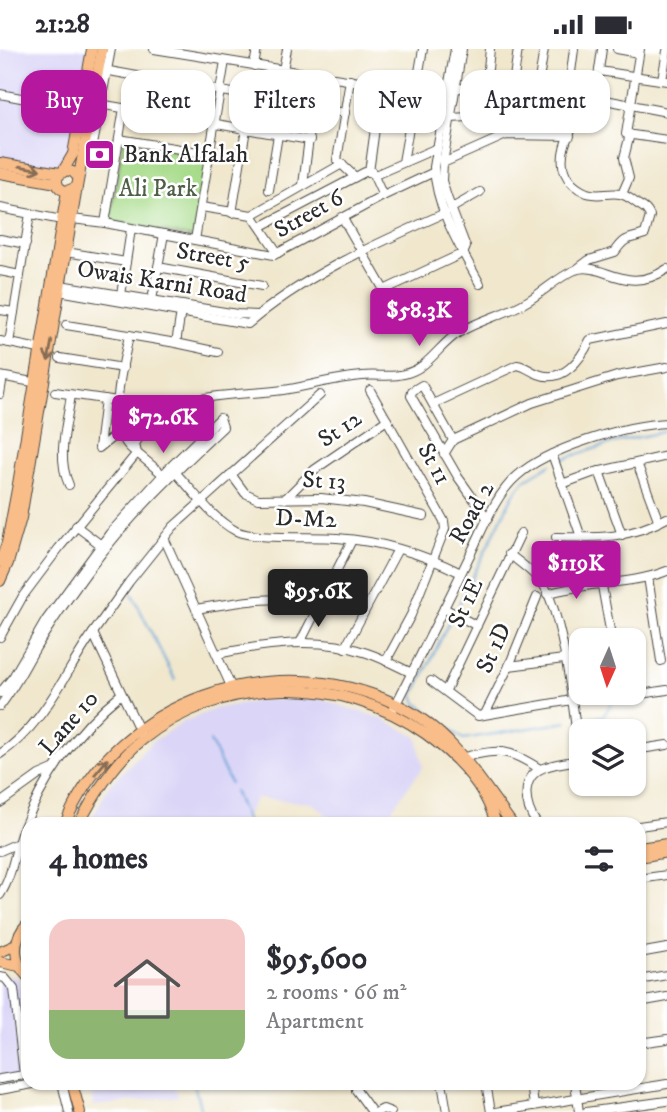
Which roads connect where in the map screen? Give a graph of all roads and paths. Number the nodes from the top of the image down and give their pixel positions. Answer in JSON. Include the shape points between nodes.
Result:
{"nodes":[{"id":1,"x":92,"y":49,"type":"edge"},
{"id":2,"x":102,"y":49,"type":"edge"},
{"id":3,"x":111,"y":49,"type":"edge"},
{"id":4,"x":154,"y":49,"type":"edge"},
{"id":5,"x":257,"y":49,"type":"edge"},
{"id":6,"x":287,"y":49,"type":"edge"},
{"id":7,"x":423,"y":49,"type":"edge"},
{"id":8,"x":455,"y":49,"type":"edge"},
{"id":9,"x":462,"y":49,"type":"edge"},
{"id":10,"x":490,"y":49,"type":"edge"},
{"id":11,"x":518,"y":49,"type":"edge"},
{"id":12,"x":544,"y":49,"type":"edge"},
{"id":13,"x":574,"y":49,"type":"edge"},
{"id":14,"x":602,"y":49,"type":"edge"},
{"id":15,"x":617,"y":49,"type":"edge"},
{"id":16,"x":166,"y":50,"type":"edge"},
{"id":17,"x":640,"y":51,"type":"edge"},
{"id":18,"x":667,"y":51,"type":"edge"},
{"id":19,"x":225,"y":61,"type":"junction"},
{"id":20,"x":254,"y":66,"type":"junction"},
{"id":21,"x":103,"y":69,"type":"junction"},
{"id":22,"x":283,"y":69,"type":"junction"},
{"id":23,"x":419,"y":70,"type":"edge"},
{"id":24,"x":488,"y":70,"type":"edge"},
{"id":25,"x":515,"y":70,"type":"edge"},
{"id":26,"x":541,"y":70,"type":"edge"},
{"id":27,"x":571,"y":70,"type":"edge"},
{"id":28,"x":598,"y":70,"type":"edge"},
{"id":29,"x":121,"y":72,"type":"edge"},
{"id":30,"x":610,"y":73,"type":"edge"},
{"id":31,"x":635,"y":76,"type":"junction"},
{"id":32,"x":350,"y":80,"type":"junction"},
{"id":33,"x":665,"y":80,"type":"edge"},
{"id":34,"x":354,"y":81,"type":"edge"},
{"id":35,"x":215,"y":88,"type":"edge"},
{"id":36,"x":453,"y":88,"type":"junction"},
{"id":37,"x":460,"y":88,"type":"edge"},
{"id":38,"x":219,"y":89,"type":"junction"},
{"id":39,"x":229,"y":91,"type":"edge"},
{"id":40,"x":0,"y":95,"type":"edge"},
{"id":41,"x":21,"y":99,"type":"edge"},
{"id":42,"x":610,"y":101,"type":"edge"},
{"id":43,"x":631,"y":106,"type":"junction"},
{"id":44,"x":340,"y":112,"type":"edge"},
{"id":45,"x":667,"y":112,"type":"edge"},
{"id":46,"x":345,"y":113,"type":"junction"},
{"id":47,"x":460,"y":117,"type":"edge"},
{"id":48,"x":451,"y":118,"type":"junction"},
{"id":49,"x":215,"y":124,"type":"joint"},
{"id":50,"x":229,"y":126,"type":"edge"},
{"id":51,"x":121,"y":127,"type":"edge"},
{"id":52,"x":89,"y":133,"type":"edge"},
{"id":53,"x":214,"y":133,"type":"edge"},
{"id":54,"x":245,"y":133,"type":"edge"},
{"id":55,"x":267,"y":133,"type":"edge"},
{"id":56,"x":311,"y":133,"type":"edge"},
{"id":57,"x":376,"y":133,"type":"edge"},
{"id":58,"x":408,"y":133,"type":"edge"},
{"id":59,"x":571,"y":133,"type":"edge"},
{"id":60,"x":628,"y":134,"type":"junction"},
{"id":61,"x":278,"y":135,"type":"junction"},
{"id":62,"x":570,"y":136,"type":"junction"},
{"id":63,"x":119,"y":139,"type":"junction"},
{"id":64,"x":310,"y":140,"type":"junction"},
{"id":65,"x":667,"y":140,"type":"edge"},
{"id":66,"x":438,"y":148,"type":"junction"},
{"id":67,"x":210,"y":154,"type":"junction"},
{"id":68,"x":339,"y":162,"type":"junction"},
{"id":69,"x":403,"y":162,"type":"junction"},
{"id":70,"x":0,"y":163,"type":"edge"},
{"id":71,"x":443,"y":163,"type":"junction"},
{"id":72,"x":434,"y":172,"type":"junction"},
{"id":73,"x":0,"y":173,"type":"edge"},
{"id":74,"x":372,"y":173,"type":"junction"},
{"id":75,"x":60,"y":175,"type":"junction"},
{"id":76,"x":355,"y":177,"type":"junction"},
{"id":77,"x":74,"y":185,"type":"junction"},
{"id":78,"x":303,"y":185,"type":"junction"},
{"id":79,"x":269,"y":190,"type":"dead end"},
{"id":80,"x":480,"y":193,"type":"dead end"},
{"id":81,"x":622,"y":194,"type":"junction"},
{"id":82,"x":383,"y":195,"type":"junction"},
{"id":83,"x":201,"y":207,"type":"junction"},
{"id":84,"x":0,"y":208,"type":"edge"},
{"id":85,"x":448,"y":211,"type":"junction"},
{"id":86,"x":232,"y":213,"type":"junction"},
{"id":87,"x":30,"y":214,"type":"junction"},
{"id":88,"x":252,"y":215,"type":"junction"},
{"id":89,"x":342,"y":217,"type":"junction"},
{"id":90,"x":67,"y":220,"type":"junction"},
{"id":91,"x":104,"y":223,"type":"junction"},
{"id":92,"x":262,"y":226,"type":"junction"},
{"id":93,"x":131,"y":229,"type":"junction"},
{"id":94,"x":164,"y":234,"type":"junction"},
{"id":95,"x":0,"y":239,"type":"edge"},
{"id":96,"x":195,"y":240,"type":"junction"},
{"id":97,"x":26,"y":244,"type":"junction"},
{"id":98,"x":362,"y":250,"type":"junction"},
{"id":99,"x":66,"y":252,"type":"junction"},
{"id":100,"x":278,"y":253,"type":"junction"},
{"id":101,"x":460,"y":255,"type":"junction"},
{"id":102,"x":126,"y":262,"type":"junction"},
{"id":103,"x":158,"y":267,"type":"junction"},
{"id":104,"x":577,"y":269,"type":"junction"},
{"id":105,"x":667,"y":269,"type":"edge"},
{"id":106,"x":0,"y":271,"type":"edge"},
{"id":107,"x":20,"y":275,"type":"junction"},
{"id":108,"x":480,"y":284,"type":"dead end"},
{"id":109,"x":262,"y":286,"type":"dead end"},
{"id":110,"x":60,"y":288,"type":"junction"},
{"id":111,"x":121,"y":295,"type":"junction"},
{"id":112,"x":152,"y":300,"type":"junction"},
{"id":113,"x":182,"y":309,"type":"junction"},
{"id":114,"x":0,"y":310,"type":"edge"},
{"id":115,"x":14,"y":312,"type":"junction"},
{"id":116,"x":667,"y":324,"type":"edge"},
{"id":117,"x":66,"y":325,"type":"dead end"},
{"id":118,"x":129,"y":335,"type":"junction"},
{"id":119,"x":5,"y":342,"type":"edge"},
{"id":120,"x":176,"y":343,"type":"junction"},
{"id":121,"x":39,"y":349,"type":"junction"},
{"id":122,"x":218,"y":352,"type":"dead end"},
{"id":123,"x":60,"y":358,"type":"dead end"},
{"id":124,"x":667,"y":367,"type":"edge"},
{"id":125,"x":123,"y":368,"type":"junction"},
{"id":126,"x":1,"y":380,"type":"edge"},
{"id":127,"x":39,"y":386,"type":"junction"},
{"id":128,"x":370,"y":390,"type":"dead end"},
{"id":129,"x":55,"y":392,"type":"dead end"},
{"id":130,"x":0,"y":394,"type":"edge"},
{"id":131,"x":71,"y":395,"type":"junction"},
{"id":132,"x":320,"y":395,"type":"dead end"},
{"id":133,"x":105,"y":399,"type":"junction"},
{"id":134,"x":118,"y":401,"type":"junction"},
{"id":135,"x":433,"y":404,"type":"junction"},
{"id":136,"x":387,"y":420,"type":"junction"},
{"id":137,"x":667,"y":423,"type":"edge"},
{"id":138,"x":119,"y":432,"type":"junction"},
{"id":139,"x":453,"y":440,"type":"junction"},
{"id":140,"x":137,"y":453,"type":"junction"},
{"id":141,"x":444,"y":454,"type":"junction"},
{"id":142,"x":552,"y":454,"type":"junction"},
{"id":143,"x":667,"y":456,"type":"edge"},
{"id":144,"x":637,"y":463,"type":"junction"},
{"id":145,"x":173,"y":470,"type":"junction"},
{"id":146,"x":599,"y":471,"type":"junction"},
{"id":147,"x":230,"y":474,"type":"junction"},
{"id":148,"x":166,"y":477,"type":"junction"},
{"id":149,"x":562,"y":484,"type":"junction"},
{"id":150,"x":69,"y":485,"type":"dead end"},
{"id":151,"x":285,"y":499,"type":"junction"},
{"id":152,"x":202,"y":500,"type":"junction"},
{"id":153,"x":424,"y":516,"type":"dead end"},
{"id":154,"x":488,"y":519,"type":"junction"},
{"id":155,"x":663,"y":520,"type":"edge"},
{"id":156,"x":76,"y":526,"type":"junction"},
{"id":157,"x":521,"y":533,"type":"dead end"},
{"id":158,"x":622,"y":535,"type":"junction"},
{"id":159,"x":556,"y":537,"type":"dead end"},
{"id":160,"x":581,"y":537,"type":"junction"},
{"id":161,"x":164,"y":538,"type":"junction"},
{"id":162,"x":352,"y":540,"type":"junction"},
{"id":163,"x":100,"y":545,"type":"junction"},
{"id":164,"x":398,"y":549,"type":"junction"},
{"id":165,"x":509,"y":554,"type":"junction"},
{"id":166,"x":434,"y":560,"type":"junction"},
{"id":167,"x":0,"y":562,"type":"edge"},
{"id":168,"x":667,"y":571,"type":"edge"},
{"id":169,"x":461,"y":573,"type":"junction"},
{"id":170,"x":648,"y":577,"type":"junction"},
{"id":171,"x":0,"y":581,"type":"edge"},
{"id":172,"x":602,"y":586,"type":"junction"},
{"id":173,"x":547,"y":594,"type":"junction"},
{"id":174,"x":537,"y":597,"type":"dead end"},
{"id":175,"x":321,"y":603,"type":"junction"},
{"id":176,"x":444,"y":608,"type":"junction"},
{"id":177,"x":196,"y":609,"type":"junction"},
{"id":178,"x":477,"y":626,"type":"junction"},
{"id":179,"x":610,"y":628,"type":"edge"},
{"id":180,"x":93,"y":632,"type":"junction"},
{"id":181,"x":0,"y":638,"type":"edge"},
{"id":182,"x":300,"y":643,"type":"junction"},
{"id":183,"x":345,"y":648,"type":"junction"},
{"id":184,"x":217,"y":654,"type":"junction"},
{"id":185,"x":564,"y":659,"type":"junction"},
{"id":186,"x":386,"y":661,"type":"junction"},
{"id":187,"x":661,"y":661,"type":"dead end"},
{"id":188,"x":509,"y":666,"type":"junction"},
{"id":189,"x":412,"y":673,"type":"junction"},
{"id":190,"x":432,"y":681,"type":"dead end"},
{"id":191,"x":569,"y":685,"type":"edge"},
{"id":192,"x":446,"y":690,"type":"junction"},
{"id":193,"x":667,"y":690,"type":"edge"},
{"id":194,"x":233,"y":691,"type":"junction"},
{"id":195,"x":0,"y":693,"type":"edge"},
{"id":196,"x":646,"y":693,"type":"edge"},
{"id":197,"x":121,"y":694,"type":"junction"},
{"id":198,"x":569,"y":701,"type":"edge"},
{"id":199,"x":0,"y":706,"type":"edge"},
{"id":200,"x":394,"y":709,"type":"junction"},
{"id":201,"x":485,"y":715,"type":"junction"},
{"id":202,"x":141,"y":735,"type":"junction"},
{"id":203,"x":667,"y":745,"type":"edge"},
{"id":204,"x":646,"y":748,"type":"edge"},
{"id":205,"x":0,"y":754,"type":"edge"},
{"id":206,"x":460,"y":758,"type":"junction"},
{"id":207,"x":569,"y":763,"type":"edge"},
{"id":208,"x":52,"y":769,"type":"junction"},
{"id":209,"x":540,"y":769,"type":"junction"},
{"id":210,"x":0,"y":803,"type":"edge"},
{"id":211,"x":31,"y":817,"type":"edge"},
{"id":212,"x":68,"y":817,"type":"edge"},
{"id":213,"x":83,"y":817,"type":"edge"},
{"id":214,"x":494,"y":817,"type":"edge"},
{"id":215,"x":506,"y":817,"type":"edge"},
{"id":216,"x":532,"y":817,"type":"edge"},
{"id":217,"x":667,"y":821,"type":"edge"},
{"id":218,"x":646,"y":825,"type":"edge"},
{"id":219,"x":21,"y":839,"type":"edge"},
{"id":220,"x":19,"y":843,"type":"junction"},
{"id":221,"x":667,"y":844,"type":"edge"},
{"id":222,"x":646,"y":847,"type":"edge"},
{"id":223,"x":0,"y":851,"type":"edge"},
{"id":224,"x":667,"y":852,"type":"edge"},
{"id":225,"x":646,"y":856,"type":"edge"},
{"id":226,"x":667,"y":875,"type":"edge"},
{"id":227,"x":646,"y":878,"type":"edge"},
{"id":228,"x":0,"y":895,"type":"edge"},
{"id":229,"x":21,"y":931,"type":"edge"},
{"id":230,"x":16,"y":945,"type":"junction"},
{"id":231,"x":667,"y":948,"type":"edge"},
{"id":232,"x":0,"y":952,"type":"edge"},
{"id":233,"x":646,"y":952,"type":"edge"},
{"id":234,"x":0,"y":962,"type":"edge"},
{"id":235,"x":19,"y":966,"type":"junction"},
{"id":236,"x":21,"y":968,"type":"edge"},
{"id":237,"x":667,"y":975,"type":"edge"},
{"id":238,"x":0,"y":977,"type":"edge"},
{"id":239,"x":646,"y":979,"type":"edge"},
{"id":240,"x":667,"y":997,"type":"edge"},
{"id":241,"x":646,"y":1001,"type":"edge"},
{"id":242,"x":667,"y":1039,"type":"edge"},
{"id":243,"x":646,"y":1042,"type":"edge"},
{"id":244,"x":21,"y":1052,"type":"edge"},
{"id":245,"x":21,"y":1076,"type":"edge"},
{"id":246,"x":0,"y":1079,"type":"edge"},
{"id":247,"x":667,"y":1084,"type":"edge"},
{"id":248,"x":21,"y":1086,"type":"edge"},
{"id":249,"x":646,"y":1087,"type":"edge"},
{"id":250,"x":0,"y":1090,"type":"edge"},
{"id":251,"x":64,"y":1090,"type":"edge"},
{"id":252,"x":77,"y":1090,"type":"edge"},
{"id":253,"x":356,"y":1090,"type":"edge"},
{"id":254,"x":443,"y":1090,"type":"edge"},
{"id":255,"x":488,"y":1090,"type":"edge"},
{"id":256,"x":532,"y":1090,"type":"edge"},
{"id":257,"x":576,"y":1090,"type":"edge"},
{"id":258,"x":628,"y":1090,"type":"edge"},
{"id":259,"x":577,"y":1098,"type":"junction"},
{"id":260,"x":667,"y":1101,"type":"edge"},
{"id":261,"x":534,"y":1106,"type":"junction"},
{"id":262,"x":613,"y":1110,"type":"edge"},
{"id":263,"x":69,"y":1112,"type":"edge"},
{"id":264,"x":83,"y":1112,"type":"edge"},
{"id":265,"x":375,"y":1112,"type":"edge"},
{"id":266,"x":391,"y":1112,"type":"edge"},
{"id":267,"x":447,"y":1112,"type":"edge"},
{"id":268,"x":493,"y":1112,"type":"edge"},
{"id":269,"x":579,"y":1112,"type":"edge"},
{"id":270,"x":586,"y":1112,"type":"edge"}],
"edges":[{"from":1,"to":75,"type":"main road","via":[[73,154]]},
{"from":2,"to":21,"type":"main road"},
{"from":3,"to":21,"type":"street"},
{"from":4,"to":16,"type":"street"},
{"from":5,"to":20,"type":"street"},
{"from":6,"to":22,"type":"street"},
{"from":7,"to":23,"type":"street"},
{"from":8,"to":36,"type":"street"},
{"from":9,"to":36,"type":"street"},
{"from":10,"to":24,"type":"street"},
{"from":11,"to":25,"type":"street"},
{"from":12,"to":26,"type":"street"},
{"from":13,"to":27,"type":"street"},
{"from":14,"to":28,"type":"street"},
{"from":15,"to":17,"type":"street"},
{"from":16,"to":19,"type":"street"},
{"from":17,"to":31,"type":"street"},
{"from":18,"to":33,"type":"street"},
{"from":19,"to":20,"type":"street"},
{"from":19,"to":38,"type":"street"},
{"from":20,"to":22,"type":"street"},
{"from":21,"to":29,"type":"street"},
{"from":22,"to":32,"type":"street"},
{"from":30,"to":31,"type":"street"},
{"from":31,"to":33,"type":"street"},
{"from":31,"to":43,"type":"street"},
{"from":32,"to":34,"type":"street"},
{"from":32,"to":46,"type":"street"},
{"from":35,"to":38,"type":"street"},
{"from":36,"to":37,"type":"street"},
{"from":36,"to":48,"type":"street"},
{"from":36,"to":66,"type":"street"},
{"from":38,"to":39,"type":"street"},
{"from":38,"to":49,"type":"street"},
{"from":40,"to":41,"type":"street"},
{"from":42,"to":43,"type":"street"},
{"from":43,"to":45,"type":"street"},
{"from":43,"to":60,"type":"street"},
{"from":44,"to":46,"type":"street"},
{"from":46,"to":68,"type":"street"},
{"from":47,"to":48,"type":"street"},
{"from":48,"to":71,"type":"street"},
{"from":49,"to":50,"type":"street"},
{"from":51,"to":63,"type":"street"},
{"from":52,"to":77,"type":"main road"},
{"from":53,"to":67,"type":"street"},
{"from":54,"to":86,"type":"street"},
{"from":55,"to":61,"type":"street"},
{"from":56,"to":64,"type":"street"},
{"from":57,"to":74,"type":"street"},
{"from":58,"to":69,"type":"street"},
{"from":59,"to":62,"type":"street"},
{"from":60,"to":65,"type":"street"},
{"from":60,"to":81,"type":"street","via":[[625,158],[629,178]]},
{"from":61,"to":64,"type":"street"},
{"from":61,"to":79,"type":"street"},
{"from":62,"to":71,"type":"street","via":[[506,135]]},
{"from":62,"to":81,"type":"street","via":[[561,162],[570,180],[594,195]]},
{"from":63,"to":67,"type":"street"},
{"from":63,"to":91,"type":"street"},
{"from":64,"to":78,"type":"street"},
{"from":66,"to":69,"type":"street"},
{"from":66,"to":72,"type":"street"},
{"from":67,"to":83,"type":"street"},
{"from":68,"to":76,"type":"street"},
{"from":68,"to":78,"type":"street"},
{"from":69,"to":74,"type":"street"},
{"from":70,"to":75,"type":"main road","one_way":true},
{"from":71,"to":85,"type":"street"},
{"from":72,"to":82,"type":"street","name":"Street 6"},
{"from":72,"to":85,"type":"street","via":[[438,199]]},
{"from":73,"to":75,"type":"main road"},
{"from":74,"to":76,"type":"street"},
{"from":74,"to":82,"type":"street"},
{"from":75,"to":77,"type":"main road","via":[[73,172]]},
{"from":75,"to":77,"type":"main road","via":[[60,189]]},
{"from":76,"to":92,"type":"street"},
{"from":77,"to":90,"type":"main road"},
{"from":78,"to":88,"type":"street"},
{"from":80,"to":85,"type":"street","name":"Owais Karni Road"},
{"from":81,"to":104,"type":"street","via":[[648,211],[645,234],[625,240],[615,252]]},
{"from":82,"to":89,"type":"street","name":"Street 6"},
{"from":83,"to":86,"type":"street"},
{"from":83,"to":96,"type":"street"},
{"from":84,"to":87,"type":"street","name":"Street 6"},
{"from":85,"to":98,"type":"street","name":"Owais Karni Road"},
{"from":85,"to":101,"type":"street"},
{"from":86,"to":88,"type":"street"},
{"from":87,"to":90,"type":"street","name":"Street 6"},
{"from":87,"to":97,"type":"street"},
{"from":88,"to":92,"type":"street"},
{"from":89,"to":98,"type":"street"},
{"from":89,"to":100,"type":"street","name":"Street 6"},
{"from":90,"to":91,"type":"street","name":"Street 6"},
{"from":90,"to":99,"type":"main road"},
{"from":90,"to":121,"type":"main road"},
{"from":91,"to":93,"type":"street","name":"Street 6"},
{"from":92,"to":100,"type":"street"},
{"from":93,"to":94,"type":"street","name":"Street 6"},
{"from":93,"to":102,"type":"street"},
{"from":94,"to":96,"type":"street","name":"Street 6"},
{"from":94,"to":103,"type":"street"},
{"from":95,"to":97,"type":"street"},
{"from":96,"to":100,"type":"street","name":"Street 6"},
{"from":97,"to":107,"type":"street"},
{"from":98,"to":101,"type":"street","via":[[384,290]]},
{"from":98,"to":113,"type":"street","name":"Owais Karni Road","via":[[248,324]]},
{"from":99,"to":102,"type":"street"},
{"from":99,"to":110,"type":"main road"},
{"from":101,"to":108,"type":"street"},
{"from":102,"to":111,"type":"street"},
{"from":103,"to":109,"type":"street","name":"Street 5"},
{"from":103,"to":112,"type":"street"},
{"from":104,"to":105,"type":"street","via":[[632,280]]},
{"from":104,"to":140,"type":"street","via":[[524,303],[458,333],[414,372],[202,397],[179,404],[154,421],[137,440]]},
{"from":106,"to":107,"type":"street"},
{"from":107,"to":115,"type":"street"},
{"from":110,"to":111,"type":"street","name":"Owais Karni Road"},
{"from":110,"to":113,"type":"street","name":"Owais Karni Road"},
{"from":110,"to":127,"type":"main road","one_way":true},
{"from":111,"to":112,"type":"street","name":"Owais Karni Road"},
{"from":112,"to":113,"type":"street","name":"Owais Karni Road"},
{"from":113,"to":120,"type":"street"},
{"from":114,"to":115,"type":"street"},
{"from":115,"to":119,"type":"street"},
{"from":116,"to":135,"type":"street","via":[[590,340],[580,359],[561,373],[540,375],[517,365]]},
{"from":117,"to":118,"type":"street"},
{"from":118,"to":120,"type":"street"},
{"from":118,"to":125,"type":"street"},
{"from":119,"to":121,"type":"street"},
{"from":120,"to":122,"type":"street"},
{"from":121,"to":127,"type":"main road"},
{"from":123,"to":125,"type":"street"},
{"from":124,"to":139,"type":"street","via":[[567,391]]},
{"from":125,"to":134,"type":"street"},
{"from":126,"to":127,"type":"street"},
{"from":126,"to":130,"type":"street"},
{"from":127,"to":167,"type":"main road"},
{"from":127,"to":171,"type":"main road","via":[[22,518]]},
{"from":128,"to":136,"type":"street","name":"St 11"},
{"from":129,"to":131,"type":"street"},
{"from":131,"to":133,"type":"street"},
{"from":131,"to":150,"type":"street","via":[[62,457]]},
{"from":132,"to":147,"type":"street"},
{"from":133,"to":134,"type":"street"},
{"from":133,"to":138,"type":"street","via":[[98,446]]},
{"from":134,"to":138,"type":"street"},
{"from":135,"to":139,"type":"street"},
{"from":135,"to":141,"type":"street","via":[[422,385],[412,391]]},
{"from":136,"to":151,"type":"street","name":"St 12","via":[[314,470]]},
{"from":136,"to":166,"type":"street","name":"St 11","via":[[444,521]]},
{"from":137,"to":142,"type":"street","name":"Road 2"},
{"from":138,"to":140,"type":"street","via":[[126,446]]},
{"from":139,"to":141,"type":"street"},
{"from":140,"to":148,"type":"street"},
{"from":140,"to":156,"type":"street"},
{"from":141,"to":154,"type":"street"},
{"from":142,"to":149,"type":"street"},
{"from":142,"to":154,"type":"street","name":"Road 2","via":[[511,481]]},
{"from":143,"to":144,"type":"street"},
{"from":144,"to":146,"type":"street"},
{"from":144,"to":155,"type":"street"},
{"from":145,"to":145,"type":"street","via":[[219,418],[223,427]]},
{"from":145,"to":148,"type":"street"},
{"from":145,"to":152,"type":"street","name":"D-M2"},
{"from":146,"to":149,"type":"street"},
{"from":146,"to":158,"type":"street"},
{"from":147,"to":151,"type":"street","name":"St 13","via":[[245,493],[258,499]]},
{"from":147,"to":152,"type":"street"},
{"from":148,"to":163,"type":"street"},
{"from":148,"to":199,"type":"street","via":[[88,571]]},
{"from":149,"to":160,"type":"street"},
{"from":151,"to":153,"type":"street","name":"St 13","via":[[364,503]]},
{"from":152,"to":161,"type":"street"},
{"from":152,"to":162,"type":"street","name":"D-M2","via":[[220,520],[244,534]]},
{"from":154,"to":169,"type":"street","name":"Road 2"},
{"from":155,"to":158,"type":"street"},
{"from":156,"to":163,"type":"street"},
{"from":156,"to":181,"type":"street","via":[[23,596]]},
{"from":157,"to":165,"type":"street","name":"St 1E"},
{"from":158,"to":160,"type":"street"},
{"from":159,"to":160,"type":"street"},
{"from":161,"to":177,"type":"street"},
{"from":161,"to":180,"type":"street"},
{"from":162,"to":164,"type":"street","name":"D-M2"},
{"from":162,"to":175,"type":"street"},
{"from":163,"to":195,"type":"street"},
{"from":164,"to":166,"type":"street","name":"D-M2"},
{"from":164,"to":183,"type":"street"},
{"from":165,"to":173,"type":"street","via":[[544,585]]},
{"from":165,"to":178,"type":"street","name":"St 1E"},
{"from":166,"to":169,"type":"street","name":"D-M2"},
{"from":166,"to":186,"type":"street","name":"St 11"},
{"from":168,"to":170,"type":"street"},
{"from":169,"to":176,"type":"street","name":"Road 2"},
{"from":170,"to":172,"type":"street"},
{"from":170,"to":187,"type":"street"},
{"from":172,"to":173,"type":"street","via":[[569,587]]},
{"from":172,"to":179,"type":"street"},
{"from":173,"to":185,"type":"street"},
{"from":174,"to":188,"type":"street","name":"St 1D"},
{"from":175,"to":177,"type":"street","via":[[258,598]]},
{"from":175,"to":182,"type":"street"},
{"from":176,"to":178,"type":"street"},
{"from":176,"to":189,"type":"street","name":"Road 2"},
{"from":177,"to":184,"type":"street"},
{"from":178,"to":192,"type":"street","name":"St 1E"},
{"from":180,"to":197,"type":"street"},
{"from":180,"to":205,"type":"street","via":[[33,725]]},
{"from":182,"to":183,"type":"street"},
{"from":182,"to":184,"type":"street","via":[[265,644]]},
{"from":183,"to":186,"type":"street"},
{"from":184,"to":194,"type":"street"},
{"from":185,"to":188,"type":"street"},
{"from":185,"to":191,"type":"street"},
{"from":186,"to":189,"type":"street"},
{"from":188,"to":201,"type":"street","name":"St 1D"},
{"from":189,"to":200,"type":"street","name":"Road 2"},
{"from":190,"to":192,"type":"street"},
{"from":192,"to":201,"type":"street","via":[[478,716]]},
{"from":193,"to":196,"type":"street"},
{"from":194,"to":200,"type":"main road","via":[[323,692]]},
{"from":194,"to":202,"type":"main road"},
{"from":197,"to":202,"type":"street"},
{"from":197,"to":208,"type":"street","name":"Lane 10"},
{"from":198,"to":201,"type":"street"},
{"from":200,"to":206,"type":"main road"},
{"from":212,"to":202,"type":"main road","one_way":true,"via":[[93,776],[118,748]]},
{"from":202,"to":213,"type":"main road"},
{"from":203,"to":204,"type":"street"},
{"from":206,"to":209,"type":"street","via":[[502,750]]},
{"from":206,"to":214,"type":"main road"},
{"from":206,"to":215,"type":"main road"},
{"from":207,"to":209,"type":"street"},
{"from":208,"to":210,"type":"street"},
{"from":208,"to":211,"type":"street","name":"Lane 10"},
{"from":209,"to":216,"type":"street","via":[[530,777],[526,791]]},
{"from":217,"to":218,"type":"street"},
{"from":219,"to":220,"type":"street","name":"Lane 10"},
{"from":220,"to":223,"type":"street"},
{"from":220,"to":228,"type":"street","name":"Lane 10"},
{"from":221,"to":222,"type":"main road"},
{"from":224,"to":225,"type":"main road"},
{"from":226,"to":227,"type":"street"},
{"from":229,"to":230,"type":"main road"},
{"from":230,"to":232,"type":"main road"},
{"from":230,"to":235,"type":"main road"},
{"from":231,"to":233,"type":"street"},
{"from":234,"to":235,"type":"main road"},
{"from":235,"to":236,"type":"main road"},
{"from":237,"to":239,"type":"street"},
{"from":238,"to":244,"type":"street","via":[[13,989]]},
{"from":240,"to":241,"type":"street"},
{"from":242,"to":243,"type":"street"},
{"from":245,"to":246,"type":"street"},
{"from":247,"to":249,"type":"street"},
{"from":248,"to":250,"type":"street"},
{"from":251,"to":263,"type":"street"},
{"from":252,"to":264,"type":"main road"},
{"from":253,"to":265,"type":"street"},
{"from":254,"to":267,"type":"street"},
{"from":255,"to":268,"type":"street"},
{"from":256,"to":261,"type":"street"},
{"from":257,"to":259,"type":"street"},
{"from":258,"to":259,"type":"street"},
{"from":259,"to":261,"type":"street"},
{"from":259,"to":269,"type":"street"},
{"from":260,"to":262,"type":"street"},
{"from":261,"to":268,"type":"street"},
{"from":262,"to":270,"type":"street"},
{"from":265,"to":266,"type":"street"}]}
